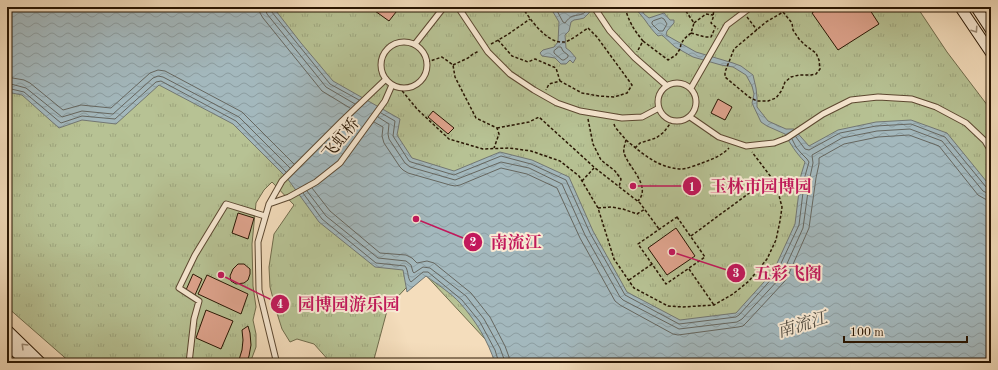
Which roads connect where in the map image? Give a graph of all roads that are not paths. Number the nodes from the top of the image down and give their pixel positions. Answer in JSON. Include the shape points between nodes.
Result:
{"nodes":[{"id":1,"x":444,"y":7,"type":"edge"},
{"id":2,"x":458,"y":7,"type":"edge"},
{"id":3,"x":594,"y":7,"type":"edge"},
{"id":4,"x":751,"y":7,"type":"edge"},
{"id":5,"x":960,"y":7,"type":"edge"},
{"id":6,"x":976,"y":7,"type":"edge"},
{"id":7,"x":991,"y":30,"type":"edge"},
{"id":8,"x":415,"y":44,"type":"junction"},
{"id":9,"x":991,"y":53,"type":"edge"},
{"id":10,"x":386,"y":80,"type":"junction"},
{"id":11,"x":392,"y":85,"type":"junction"},
{"id":12,"x":666,"y":86,"type":"junction"},
{"id":13,"x":691,"y":88,"type":"junction"},
{"id":14,"x":659,"y":108,"type":"junction"},
{"id":15,"x":690,"y":117,"type":"junction"},
{"id":16,"x":991,"y":151,"type":"edge"},
{"id":17,"x":269,"y":204,"type":"junction"},
{"id":18,"x":265,"y":216,"type":"junction"},
{"id":19,"x":7,"y":330,"type":"edge"},
{"id":20,"x":7,"y":344,"type":"edge"},
{"id":21,"x":28,"y":363,"type":"edge"},
{"id":22,"x":41,"y":363,"type":"edge"},
{"id":23,"x":189,"y":363,"type":"edge"},
{"id":24,"x":278,"y":363,"type":"edge"}],
"edges":[{"from":1,"to":8,"type":"street"},
{"from":2,"to":14,"type":"street","via":[[488,52],[510,74],[557,103],[580,112],[622,118],[642,117]]},
{"from":3,"to":12,"type":"street","via":[[610,31]]},
{"from":4,"to":13,"type":"street","via":[[727,25]]},
{"from":5,"to":9,"type":"main road","one_way":true},
{"from":6,"to":7,"type":"main road"},
{"from":8,"to":10,"type":"street","via":[[400,42],[386,50],[381,65]]},
{"from":8,"to":11,"type":"street","via":[[421,49],[427,62],[424,76],[414,86],[406,88]]},
{"from":10,"to":11,"type":"street"},
{"from":10,"to":17,"type":"street","name":"飞虹桥","via":[[282,181]]},
{"from":11,"to":17,"type":"street","name":"飞虹桥","via":[[384,101],[340,163],[316,182],[289,197]]},
{"from":12,"to":13,"type":"street","via":[[679,82]]},
{"from":12,"to":14,"type":"street","via":[[659,95]]},
{"from":13,"to":15,"type":"street","via":[[697,99]]},
{"from":14,"to":15,"type":"street","via":[[666,118],[678,122]]},
{"from":15,"to":16,"type":"street","via":[[719,137],[746,146],[774,143],[787,138],[823,114],[851,100],[878,97],[912,99],[936,107],[966,123],[985,141]]},
{"from":17,"to":18,"type":"street","name":"飞虹桥"},
{"from":18,"to":23,"type":"street","via":[[226,204],[195,255],[179,288],[199,301],[194,319]]},
{"from":18,"to":24,"type":"street","name":"飞虹桥","via":[[258,242],[259,290]]},
{"from":22,"to":19,"type":"main road","one_way":true},
{"from":20,"to":21,"type":"main road"}]}
